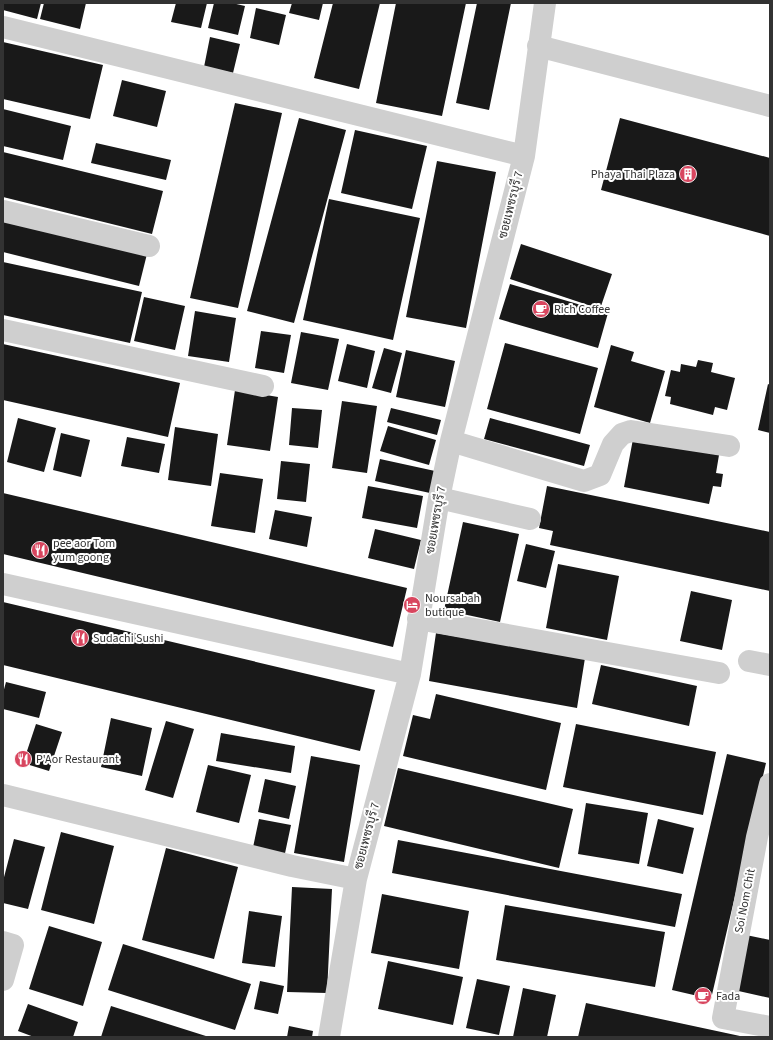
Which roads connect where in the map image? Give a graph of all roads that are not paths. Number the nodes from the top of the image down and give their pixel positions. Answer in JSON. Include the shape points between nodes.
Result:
{"nodes":[{"id":1,"x":545,"y":3,"type":"edge"},
{"id":2,"x":3,"y":27,"type":"edge"},
{"id":3,"x":538,"y":46,"type":"junction"},
{"id":4,"x":770,"y":106,"type":"edge"},
{"id":5,"x":524,"y":156,"type":"junction"},
{"id":6,"x":3,"y":211,"type":"edge"},
{"id":7,"x":149,"y":246,"type":"dead end"},
{"id":8,"x":3,"y":330,"type":"edge"},
{"id":9,"x":263,"y":386,"type":"dead end"},
{"id":10,"x":451,"y":441,"type":"junction"},
{"id":11,"x":729,"y":446,"type":"dead end"},
{"id":12,"x":439,"y":498,"type":"junction"},
{"id":13,"x":530,"y":519,"type":"dead end"},
{"id":14,"x":3,"y":584,"type":"edge"},
{"id":15,"x":418,"y":619,"type":"junction"},
{"id":16,"x":749,"y":660,"type":"dead end"},
{"id":17,"x":770,"y":665,"type":"edge"},
{"id":18,"x":719,"y":673,"type":"dead end"},
{"id":19,"x":410,"y":674,"type":"junction"},
{"id":20,"x":770,"y":784,"type":"edge"},
{"id":21,"x":3,"y":795,"type":"edge"},
{"id":22,"x":764,"y":838,"type":"edge"},
{"id":23,"x":356,"y":879,"type":"junction"},
{"id":24,"x":3,"y":942,"type":"edge"},
{"id":25,"x":3,"y":980,"type":"edge"},
{"id":26,"x":770,"y":1027,"type":"edge"},
{"id":27,"x":329,"y":1037,"type":"edge"}],
"edges":[{"from":1,"to":3,"type":"street","name":"ซอยเพชรบุรี 7"},
{"from":2,"to":5,"type":"street"},
{"from":3,"to":4,"type":"street"},
{"from":3,"to":5,"type":"street","name":"ซอยเพชรบุรี 7"},
{"from":5,"to":10,"type":"street","name":"ซอยเพชรบุรี 7"},
{"from":6,"to":7,"type":"street"},
{"from":8,"to":9,"type":"street"},
{"from":10,"to":11,"type":"street","via":[[584,481],[600,475],[613,444],[622,434],[631,431]]},
{"from":10,"to":12,"type":"street","name":"ซอยเพชรบุรี 7"},
{"from":12,"to":13,"type":"street"},
{"from":12,"to":15,"type":"street","name":"ซอยเพชรบุรี 7"},
{"from":14,"to":19,"type":"street"},
{"from":15,"to":18,"type":"street"},
{"from":15,"to":19,"type":"street","name":"ซอยเพชรบุรี 7"},
{"from":16,"to":17,"type":"street"},
{"from":19,"to":23,"type":"street","name":"ซอยเพชรบุรี 7"},
{"from":20,"to":22,"type":"street","name":"Soi Nom Chit"},
{"from":21,"to":23,"type":"street","via":[[292,866]]},
{"from":22,"to":26,"type":"street","name":"Soi Nom Chit","via":[[723,1018]]},
{"from":23,"to":27,"type":"street","name":"ซอยเพชรบุรี 7"},
{"from":24,"to":25,"type":"street","via":[[13,945]]}]}
